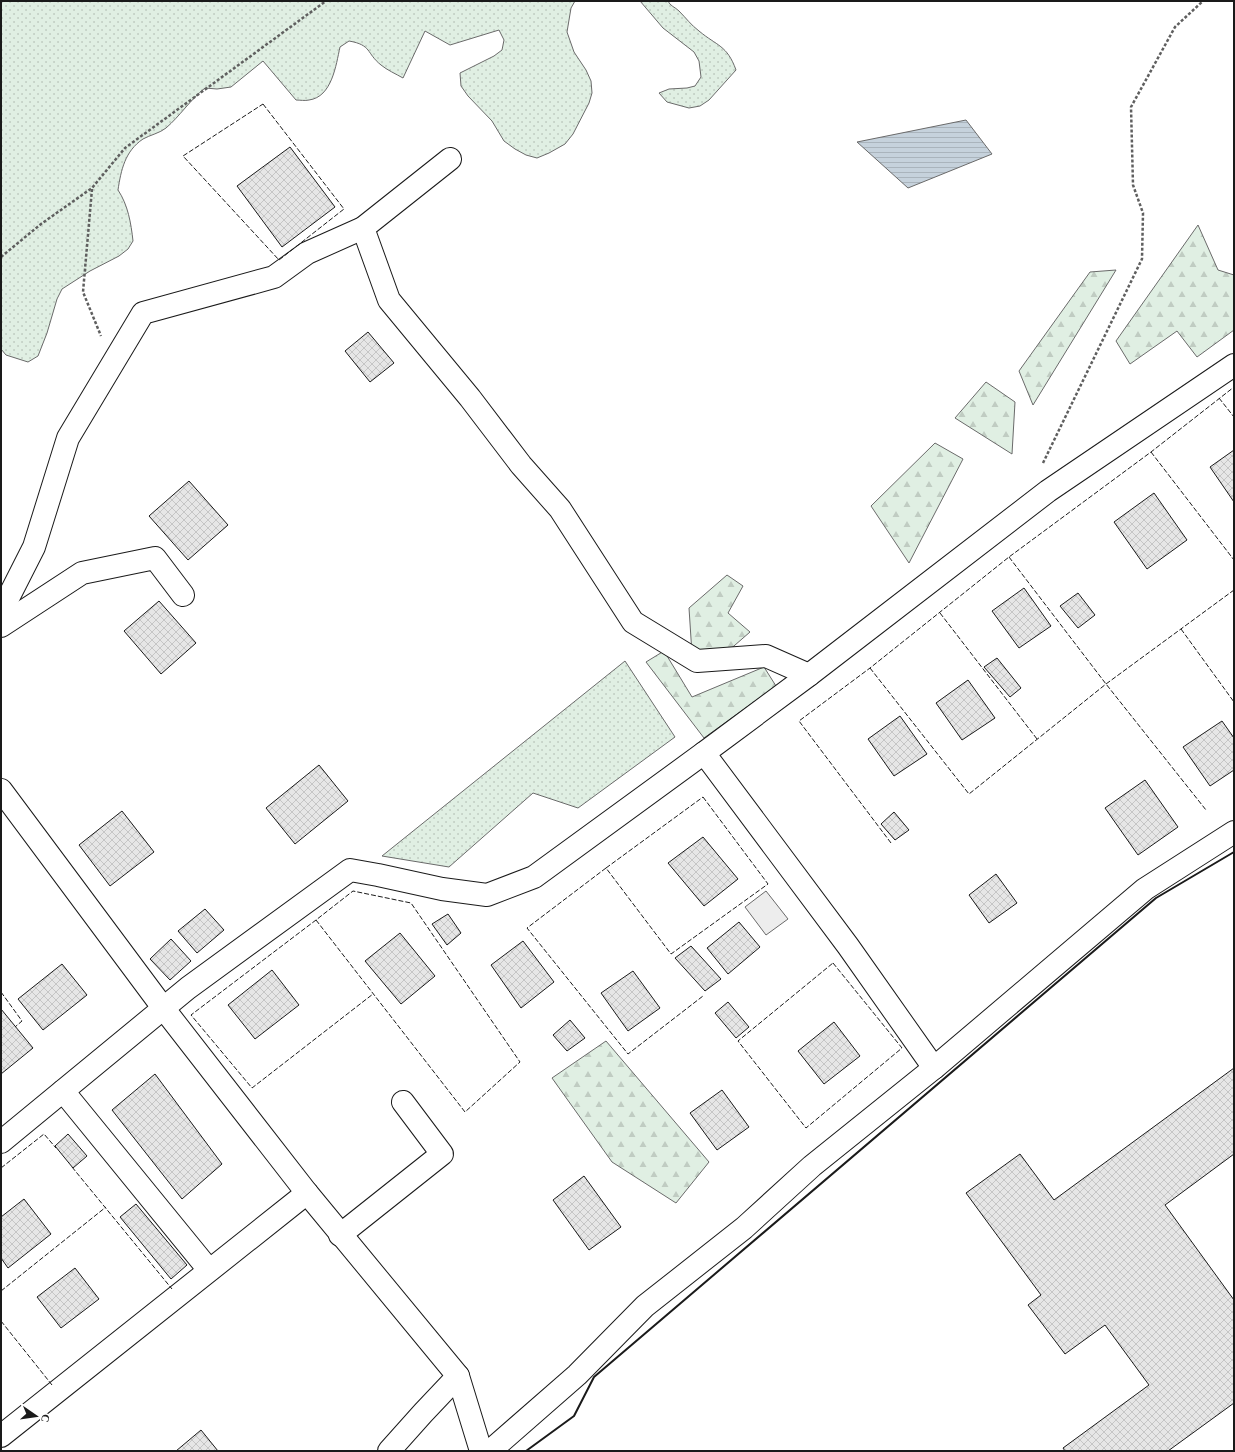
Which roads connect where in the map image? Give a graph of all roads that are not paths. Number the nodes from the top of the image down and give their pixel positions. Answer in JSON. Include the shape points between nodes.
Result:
{"nodes":[{"id":1,"x":450,"y":158,"type":"dead end"},
{"id":2,"x":363,"y":228,"type":"junction"},
{"id":3,"x":1234,"y":364,"type":"edge"},
{"id":4,"x":183,"y":595,"type":"dead end"},
{"id":5,"x":1,"y":612,"type":"edge"},
{"id":6,"x":1,"y":626,"type":"edge"},
{"id":7,"x":809,"y":675,"type":"junction"},
{"id":8,"x":704,"y":753,"type":"junction"},
{"id":9,"x":1,"y":790,"type":"edge"},
{"id":10,"x":1234,"y":832,"type":"edge"},
{"id":11,"x":164,"y":1009,"type":"junction"},
{"id":12,"x":934,"y":1068,"type":"junction"},
{"id":13,"x":63,"y":1091,"type":"junction"},
{"id":14,"x":403,"y":1102,"type":"dead end"},
{"id":15,"x":1,"y":1142,"type":"edge"},
{"id":16,"x":306,"y":1194,"type":"junction"},
{"id":17,"x":340,"y":1235,"type":"junction"},
{"id":18,"x":209,"y":1270,"type":"junction"},
{"id":19,"x":458,"y":1376,"type":"junction"},
{"id":20,"x":1,"y":1436,"type":"edge"},
{"id":21,"x":389,"y":1451,"type":"edge"},
{"id":22,"x":481,"y":1451,"type":"edge"},
{"id":23,"x":490,"y":1451,"type":"edge"}],
"edges":[{"from":1,"to":2,"type":"street"},
{"from":2,"to":5,"type":"street","via":[[307,253],[274,277],[143,313],[68,438],[34,547]]},
{"from":2,"to":7,"type":"street","via":[[389,300],[470,398],[521,465],[560,509],[633,622],[697,661],[766,656]]},
{"from":3,"to":7,"type":"street","via":[[1048,491]]},
{"from":4,"to":6,"type":"street","via":[[155,558],[82,573]]},
{"from":7,"to":8,"type":"street"},
{"from":8,"to":11,"type":"street","via":[[534,877],[487,894],[442,889],[350,870],[188,988]]},
{"from":8,"to":12,"type":"street","via":[[848,946]]},
{"from":9,"to":11,"type":"street"},
{"from":10,"to":12,"type":"street","via":[[1145,889]]},
{"from":11,"to":13,"type":"street"},
{"from":11,"to":16,"type":"street"},
{"from":12,"to":23,"type":"street","via":[[812,1166],[744,1228],[645,1306],[578,1375]]},
{"from":13,"to":15,"type":"street"},
{"from":13,"to":18,"type":"street"},
{"from":14,"to":17,"type":"street","via":[[442,1154]]},
{"from":16,"to":17,"type":"street"},
{"from":16,"to":18,"type":"street"},
{"from":17,"to":19,"type":"street"},
{"from":18,"to":20,"type":"street"},
{"from":19,"to":21,"type":"street"},
{"from":19,"to":22,"type":"street"}]}
